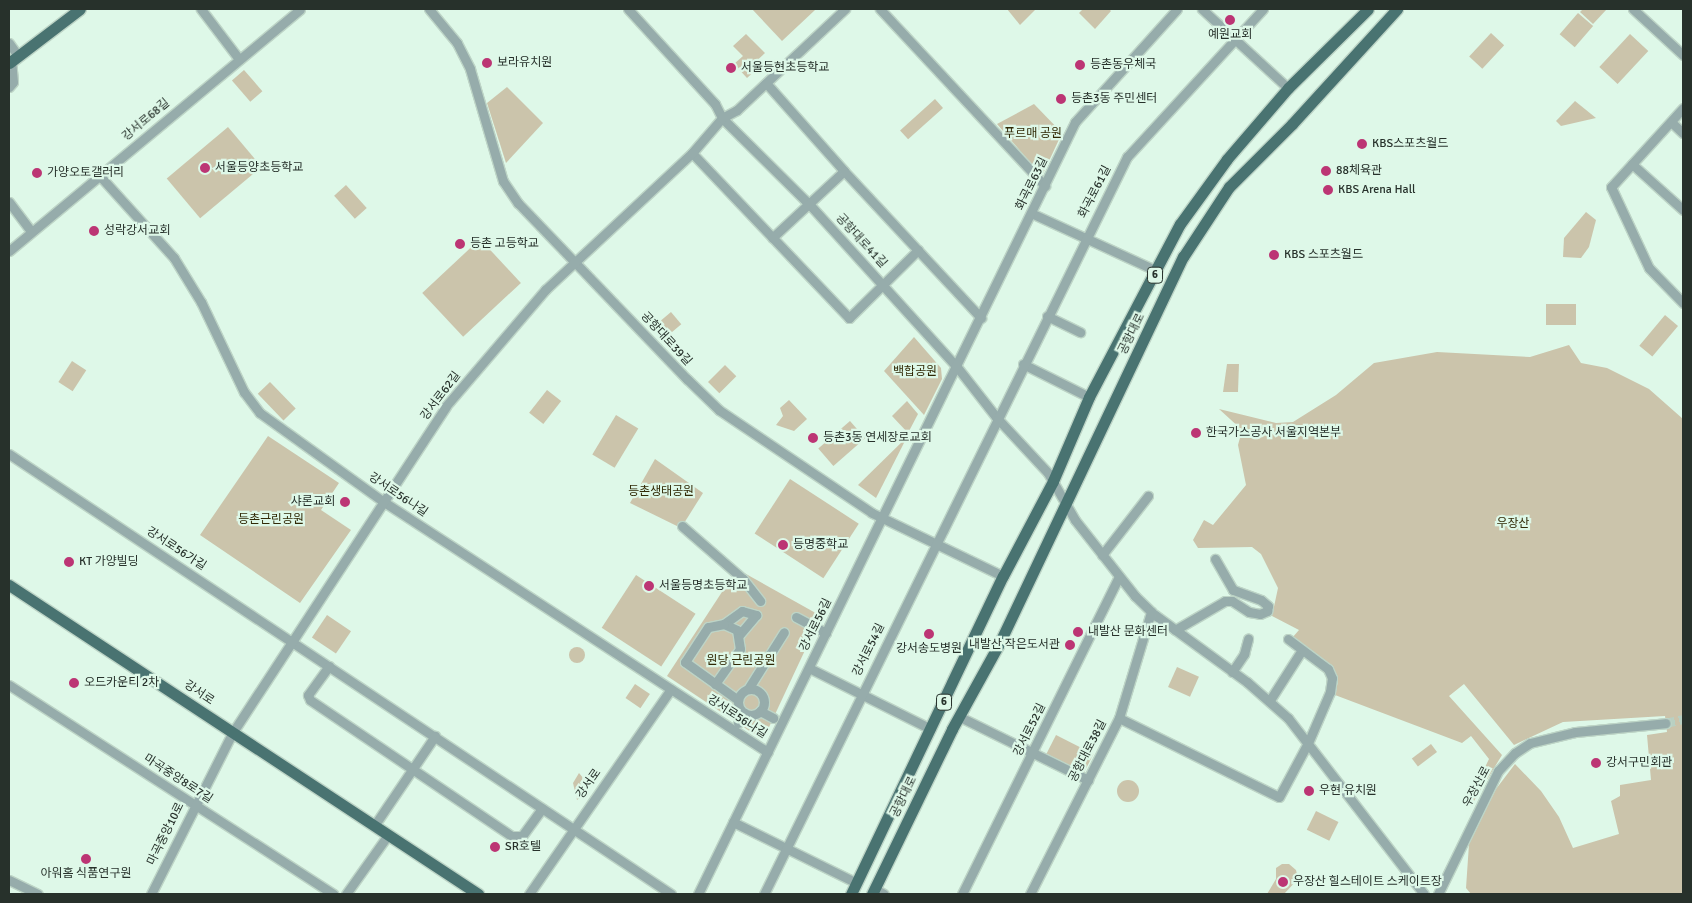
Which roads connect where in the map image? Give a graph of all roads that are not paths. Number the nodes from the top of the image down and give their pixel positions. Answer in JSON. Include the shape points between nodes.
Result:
{"nodes":[{"id":1,"x":80,"y":9,"type":"edge"},
{"id":2,"x":202,"y":9,"type":"edge"},
{"id":3,"x":300,"y":9,"type":"edge"},
{"id":4,"x":429,"y":9,"type":"edge"},
{"id":5,"x":628,"y":9,"type":"edge"},
{"id":6,"x":845,"y":9,"type":"edge"},
{"id":7,"x":880,"y":9,"type":"edge"},
{"id":8,"x":1178,"y":9,"type":"edge"},
{"id":9,"x":1202,"y":9,"type":"edge"},
{"id":10,"x":1263,"y":9,"type":"edge"},
{"id":11,"x":1368,"y":9,"type":"edge"},
{"id":12,"x":1397,"y":9,"type":"edge"},
{"id":13,"x":1634,"y":9,"type":"edge"},
{"id":14,"x":1236,"y":38,"type":"junction"},
{"id":15,"x":9,"y":43,"type":"edge"},
{"id":16,"x":1683,"y":55,"type":"edge"},
{"id":17,"x":239,"y":59,"type":"junction"},
{"id":18,"x":12,"y":60,"type":"edge"},
{"id":19,"x":766,"y":83,"type":"junction"},
{"id":20,"x":9,"y":87,"type":"edge"},
{"id":21,"x":1288,"y":88,"type":"junction"},
{"id":22,"x":1683,"y":108,"type":"edge"},
{"id":23,"x":722,"y":118,"type":"junction"},
{"id":24,"x":1671,"y":122,"type":"junction"},
{"id":25,"x":1683,"y":133,"type":"edge"},
{"id":26,"x":692,"y":153,"type":"junction"},
{"id":27,"x":1632,"y":164,"type":"junction"},
{"id":28,"x":844,"y":172,"type":"junction"},
{"id":29,"x":99,"y":175,"type":"junction"},
{"id":30,"x":1044,"y":186,"type":"junction"},
{"id":31,"x":9,"y":202,"type":"edge"},
{"id":32,"x":810,"y":205,"type":"junction"},
{"id":33,"x":1683,"y":210,"type":"edge"},
{"id":34,"x":1032,"y":213,"type":"junction"},
{"id":35,"x":31,"y":231,"type":"junction"},
{"id":36,"x":772,"y":238,"type":"junction"},
{"id":37,"x":1086,"y":238,"type":"junction"},
{"id":38,"x":918,"y":250,"type":"junction"},
{"id":39,"x":9,"y":251,"type":"edge"},
{"id":40,"x":576,"y":261,"type":"junction"},
{"id":41,"x":1157,"y":270,"type":"junction"},
{"id":42,"x":885,"y":286,"type":"junction"},
{"id":43,"x":1683,"y":303,"type":"edge"},
{"id":44,"x":1047,"y":316,"type":"junction"},
{"id":45,"x":981,"y":318,"type":"junction"},
{"id":46,"x":1080,"y":332,"type":"dead end"},
{"id":47,"x":1023,"y":364,"type":"junction"},
{"id":48,"x":956,"y":367,"type":"junction"},
{"id":49,"x":1090,"y":397,"type":"junction"},
{"id":50,"x":996,"y":417,"type":"junction"},
{"id":51,"x":9,"y":454,"type":"edge"},
{"id":52,"x":1053,"y":481,"type":"junction"},
{"id":53,"x":1148,"y":496,"type":"dead end"},
{"id":54,"x":1065,"y":500,"type":"junction"},
{"id":55,"x":384,"y":502,"type":"junction"},
{"id":56,"x":882,"y":518,"type":"junction"},
{"id":57,"x":682,"y":526,"type":"dead end"},
{"id":58,"x":934,"y":544,"type":"junction"},
{"id":59,"x":1102,"y":555,"type":"junction"},
{"id":60,"x":1215,"y":559,"type":"dead end"},
{"id":61,"x":1003,"y":576,"type":"junction"},
{"id":62,"x":1120,"y":577,"type":"junction"},
{"id":63,"x":9,"y":584,"type":"edge"},
{"id":64,"x":760,"y":602,"type":"dead end"},
{"id":65,"x":1151,"y":612,"type":"junction"},
{"id":66,"x":796,"y":617,"type":"dead end"},
{"id":67,"x":724,"y":624,"type":"junction"},
{"id":68,"x":1175,"y":630,"type":"junction"},
{"id":69,"x":784,"y":632,"type":"dead end"},
{"id":70,"x":826,"y":633,"type":"junction"},
{"id":71,"x":739,"y":635,"type":"junction"},
{"id":72,"x":1248,"y":639,"type":"dead end"},
{"id":73,"x":1288,"y":639,"type":"dead end"},
{"id":74,"x":293,"y":641,"type":"junction"},
{"id":75,"x":1302,"y":650,"type":"junction"},
{"id":76,"x":329,"y":666,"type":"junction"},
{"id":77,"x":809,"y":668,"type":"junction"},
{"id":78,"x":1232,"y":672,"type":"junction"},
{"id":79,"x":715,"y":684,"type":"junction"},
{"id":80,"x":9,"y":685,"type":"edge"},
{"id":81,"x":671,"y":689,"type":"junction"},
{"id":82,"x":748,"y":689,"type":"junction"},
{"id":83,"x":861,"y":695,"type":"junction"},
{"id":84,"x":738,"y":700,"type":"junction"},
{"id":85,"x":1270,"y":700,"type":"junction"},
{"id":86,"x":760,"y":711,"type":"junction"},
{"id":87,"x":744,"y":713,"type":"junction"},
{"id":88,"x":960,"y":717,"type":"junction"},
{"id":89,"x":773,"y":718,"type":"dead end"},
{"id":90,"x":1119,"y":718,"type":"junction"},
{"id":91,"x":1666,"y":723,"type":"tunnel mouth"},
{"id":92,"x":738,"y":724,"type":"dead end"},
{"id":93,"x":931,"y":729,"type":"junction"},
{"id":94,"x":233,"y":732,"type":"junction"},
{"id":95,"x":435,"y":736,"type":"junction"},
{"id":96,"x":1308,"y":743,"type":"junction"},
{"id":97,"x":768,"y":752,"type":"junction"},
{"id":98,"x":1032,"y":754,"type":"junction"},
{"id":99,"x":414,"y":767,"type":"junction"},
{"id":100,"x":1088,"y":780,"type":"junction"},
{"id":101,"x":194,"y":805,"type":"junction"},
{"id":102,"x":542,"y":808,"type":"junction"},
{"id":103,"x":734,"y":822,"type":"junction"},
{"id":104,"x":374,"y":826,"type":"junction"},
{"id":105,"x":573,"y":830,"type":"junction"},
{"id":106,"x":388,"y":835,"type":"junction"},
{"id":107,"x":786,"y":849,"type":"junction"},
{"id":108,"x":9,"y":880,"type":"edge"},
{"id":109,"x":854,"y":889,"type":"edge"},
{"id":110,"x":877,"y":893,"type":"edge"},
{"id":111,"x":38,"y":894,"type":"edge"},
{"id":112,"x":151,"y":894,"type":"edge"},
{"id":113,"x":333,"y":894,"type":"edge"},
{"id":114,"x":346,"y":894,"type":"edge"},
{"id":115,"x":478,"y":894,"type":"edge"},
{"id":116,"x":529,"y":894,"type":"edge"},
{"id":117,"x":671,"y":894,"type":"edge"},
{"id":118,"x":698,"y":894,"type":"edge"},
{"id":119,"x":764,"y":894,"type":"edge"},
{"id":120,"x":962,"y":894,"type":"edge"},
{"id":121,"x":1030,"y":894,"type":"edge"},
{"id":122,"x":1424,"y":894,"type":"edge"},
{"id":123,"x":1438,"y":894,"type":"edge"}],
"edges":[{"from":1,"to":18,"type":"main road"},
{"from":2,"to":17,"type":"street"},
{"from":3,"to":17,"type":"street","name":"강서로68길"},
{"from":4,"to":40,"type":"street","name":"공항대로39길","via":[[457,43],[470,68],[503,182],[518,202]]},
{"from":5,"to":23,"type":"street","name":"공항대로41길","via":[[715,104]]},
{"from":6,"to":19,"type":"street","name":"강서로62길"},
{"from":7,"to":30,"type":"street"},
{"from":8,"to":30,"type":"street","name":"화곡로63길","via":[[1086,106]]},
{"from":9,"to":14,"type":"street"},
{"from":10,"to":14,"type":"street","name":"화곡로61길"},
{"from":11,"to":21,"type":"main road","name":"공항대로","number":"6"},
{"from":12,"to":54,"type":"main road","name":"공항대로","number":"6","via":[[1292,124],[1229,187],[1205,222],[1184,257]]},
{"from":13,"to":16,"type":"street"},
{"from":14,"to":21,"type":"street"},
{"from":14,"to":37,"type":"street","name":"화곡로61길","via":[[1127,157]]},
{"from":15,"to":18,"type":"street"},
{"from":17,"to":29,"type":"street","name":"강서로68길"},
{"from":18,"to":20,"type":"street","via":[[13,82]]},
{"from":19,"to":23,"type":"street","name":"강서로62길","via":[[737,110]]},
{"from":19,"to":28,"type":"street"},
{"from":21,"to":41,"type":"main road","name":"공항대로","number":"6","via":[[1202,191],[1180,224]]},
{"from":22,"to":24,"type":"street"},
{"from":23,"to":26,"type":"street","name":"강서로62길"},
{"from":23,"to":32,"type":"street","name":"공항대로41길"},
{"from":24,"to":25,"type":"street"},
{"from":24,"to":27,"type":"street"},
{"from":26,"to":36,"type":"street"},
{"from":26,"to":40,"type":"street","name":"강서로62길"},
{"from":27,"to":33,"type":"street"},
{"from":27,"to":43,"type":"street","via":[[1611,187],[1649,268]]},
{"from":28,"to":32,"type":"street"},
{"from":28,"to":38,"type":"street"},
{"from":29,"to":35,"type":"street","name":"강서로68길"},
{"from":29,"to":55,"type":"street","name":"강서로56나길","via":[[174,258],[201,302],[244,392],[260,413]]},
{"from":30,"to":34,"type":"street","name":"화곡로63길"},
{"from":31,"to":35,"type":"street"},
{"from":32,"to":36,"type":"street"},
{"from":32,"to":42,"type":"street","name":"공항대로41길"},
{"from":34,"to":37,"type":"street"},
{"from":34,"to":45,"type":"street","name":"화곡로63길"},
{"from":35,"to":39,"type":"street","name":"강서로68길"},
{"from":36,"to":42,"type":"street","via":[[849,318]]},
{"from":37,"to":41,"type":"street"},
{"from":37,"to":44,"type":"street","name":"화곡로61길"},
{"from":38,"to":42,"type":"street"},
{"from":38,"to":45,"type":"street"},
{"from":40,"to":55,"type":"street","name":"강서로62길","via":[[545,290],[446,406]]},
{"from":40,"to":56,"type":"street","name":"공항대로39길","via":[[719,410]]},
{"from":41,"to":49,"type":"main road","name":"공항대로","number":"6"},
{"from":42,"to":48,"type":"street","name":"공항대로41길"},
{"from":44,"to":46,"type":"street"},
{"from":44,"to":47,"type":"street","name":"화곡로61길"},
{"from":45,"to":48,"type":"street","name":"화곡로63길"},
{"from":47,"to":49,"type":"street"},
{"from":47,"to":50,"type":"street","name":"화곡로61길"},
{"from":48,"to":50,"type":"street","name":"공항대로41길"},
{"from":48,"to":56,"type":"street","name":"강서로56길"},
{"from":49,"to":52,"type":"main road","name":"공항대로","number":"6"},
{"from":50,"to":52,"type":"street","name":"공항대로41길"},
{"from":50,"to":58,"type":"street","name":"강서로54길"},
{"from":51,"to":74,"type":"street","name":"강서로56가길"},
{"from":52,"to":54,"type":"street","name":"공항대로41길"},
{"from":52,"to":61,"type":"main road","name":"공항대로","number":"6"},
{"from":53,"to":59,"type":"street"},
{"from":54,"to":59,"type":"street","name":"공항대로41길","via":[[1075,520]]},
{"from":54,"to":88,"type":"main road","name":"공항대로","number":"6","via":[[1058,522],[999,644]]},
{"from":55,"to":74,"type":"street","name":"강서로62길"},
{"from":55,"to":81,"type":"street","name":"강서로56나길"},
{"from":56,"to":58,"type":"street","name":"공항대로39길"},
{"from":56,"to":70,"type":"street","name":"강서로56길"},
{"from":57,"to":64,"type":"street","via":[[743,579]]},
{"from":58,"to":61,"type":"street","name":"공항대로39길"},
{"from":58,"to":83,"type":"street","name":"강서로54길"},
{"from":59,"to":62,"type":"street","name":"공항대로41길"},
{"from":60,"to":68,"type":"street","via":[[1233,590],[1261,600],[1268,606],[1267,611],[1260,614],[1225,601]]},
{"from":61,"to":93,"type":"main road","name":"공항대로","number":"6"},
{"from":62,"to":65,"type":"street","name":"공항대로41길"},
{"from":62,"to":98,"type":"street","name":"강서로52길"},
{"from":63,"to":94,"type":"main road","name":"강서로"},
{"from":65,"to":68,"type":"street","name":"공항대로41길"},
{"from":65,"to":90,"type":"street","name":"공항대로38길"},
{"from":66,"to":70,"type":"street"},
{"from":67,"to":71,"type":"street","via":[[737,630]]},
{"from":67,"to":71,"type":"street","via":[[742,611],[756,614]]},
{"from":67,"to":79,"type":"street","via":[[708,627],[685,662]]},
{"from":68,"to":78,"type":"street","name":"공항대로41길"},
{"from":69,"to":82,"type":"street"},
{"from":70,"to":77,"type":"street","name":"강서로56길"},
{"from":71,"to":79,"type":"street","via":[[740,649]]},
{"from":72,"to":78,"type":"street","via":[[1244,654]]},
{"from":73,"to":75,"type":"street"},
{"from":74,"to":76,"type":"street","name":"강서로56가길"},
{"from":74,"to":94,"type":"street","name":"강서로62길"},
{"from":75,"to":85,"type":"street"},
{"from":75,"to":96,"type":"street","via":[[1328,669],[1332,678],[1330,692]]},
{"from":76,"to":95,"type":"street","name":"강서로56가길"},
{"from":76,"to":99,"type":"street","via":[[308,698]]},
{"from":77,"to":83,"type":"street"},
{"from":77,"to":97,"type":"street","name":"강서로56길"},
{"from":78,"to":85,"type":"street","name":"공항대로41길"},
{"from":79,"to":84,"type":"street"},
{"from":80,"to":101,"type":"street","name":"마곡중앙8로7길"},
{"from":81,"to":97,"type":"street","name":"강서로56나길"},
{"from":81,"to":105,"type":"street","name":"강서로"},
{"from":82,"to":84,"type":"street"},
{"from":82,"to":86,"type":"street","via":[[762,695],[764,703]]},
{"from":83,"to":93,"type":"street"},
{"from":83,"to":107,"type":"street","name":"강서로54길"},
{"from":84,"to":87,"type":"street"},
{"from":85,"to":96,"type":"street","name":"공항대로41길"},
{"from":86,"to":87,"type":"street"},
{"from":86,"to":89,"type":"street"},
{"from":87,"to":92,"type":"street"},
{"from":88,"to":98,"type":"street"},
{"from":88,"to":110,"type":"main road","name":"공항대로","number":"6"},
{"from":90,"to":96,"type":"street","via":[[1279,797]]},
{"from":90,"to":100,"type":"street","name":"공항대로38길"},
{"from":91,"to":123,"type":"street","name":"우장산로","via":[[1575,732],[1530,743],[1515,754],[1498,771]]},
{"from":93,"to":109,"type":"main road","name":"공항대로","number":"6"},
{"from":94,"to":101,"type":"street","name":"마곡중앙10로"},
{"from":94,"to":104,"type":"main road","name":"강서로"},
{"from":95,"to":99,"type":"street"},
{"from":95,"to":102,"type":"street","name":"강서로56가길"},
{"from":96,"to":122,"type":"street","name":"공항대로41길"},
{"from":97,"to":103,"type":"street","name":"강서로56길"},
{"from":98,"to":100,"type":"street"},
{"from":98,"to":120,"type":"street","name":"강서로52길"},
{"from":99,"to":102,"type":"street","via":[[516,839],[522,836]]},
{"from":99,"to":104,"type":"street"},
{"from":100,"to":121,"type":"street","name":"공항대로38길"},
{"from":101,"to":112,"type":"street","name":"마곡중앙10로"},
{"from":101,"to":113,"type":"street","name":"마곡중앙8로7길"},
{"from":102,"to":105,"type":"street","name":"강서로56가길"},
{"from":103,"to":107,"type":"street","name":"공항대로"},
{"from":103,"to":118,"type":"street","name":"강서로56길"},
{"from":104,"to":106,"type":"main road","name":"강서로"},
{"from":105,"to":116,"type":"street","name":"강서로"},
{"from":105,"to":117,"type":"street","name":"강서로56가길"},
{"from":106,"to":114,"type":"street"},
{"from":106,"to":115,"type":"main road","name":"강서로"},
{"from":107,"to":109,"type":"street","name":"공항대로"},
{"from":107,"to":119,"type":"street","name":"강서로54길"},
{"from":108,"to":111,"type":"street"}]}
